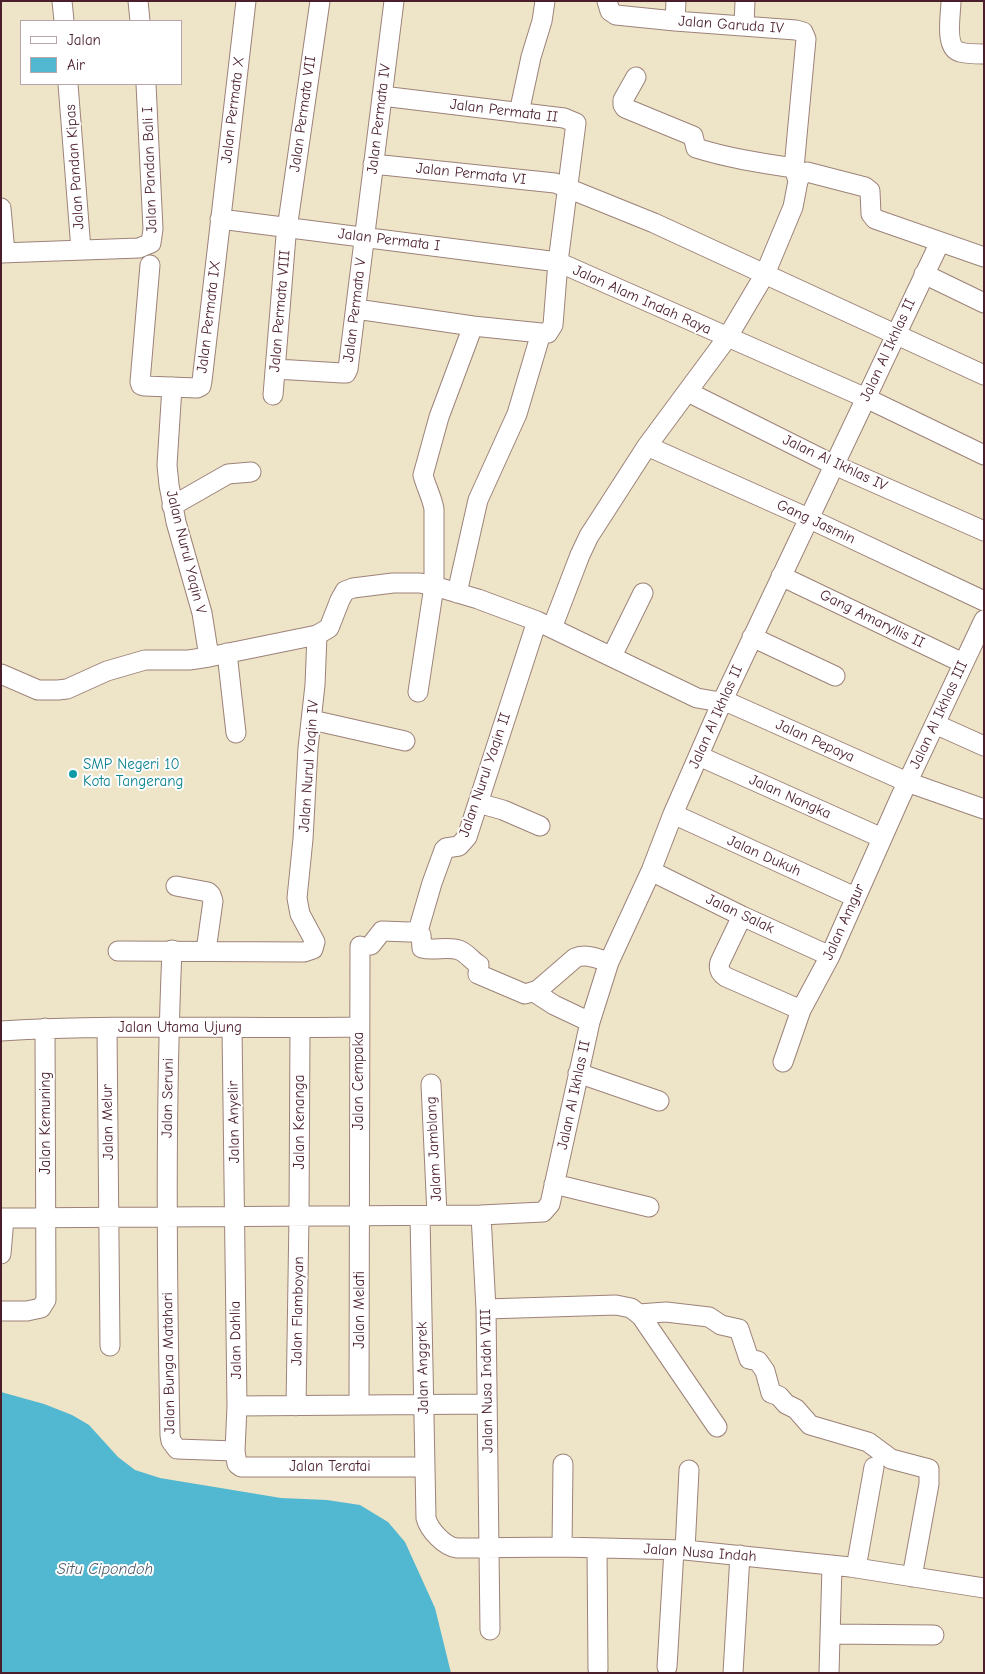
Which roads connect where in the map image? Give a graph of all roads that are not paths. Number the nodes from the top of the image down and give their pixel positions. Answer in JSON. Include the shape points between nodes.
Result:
{"nodes":[{"id":1,"x":62,"y":1,"type":"edge"},
{"id":2,"x":138,"y":1,"type":"edge"},
{"id":3,"x":246,"y":1,"type":"edge"},
{"id":4,"x":320,"y":1,"type":"edge"},
{"id":5,"x":394,"y":1,"type":"edge"},
{"id":6,"x":545,"y":1,"type":"edge"},
{"id":7,"x":607,"y":1,"type":"edge"},
{"id":8,"x":676,"y":1,"type":"edge"},
{"id":9,"x":745,"y":1,"type":"edge"},
{"id":10,"x":951,"y":1,"type":"edge"},
{"id":11,"x":64,"y":20,"type":"edge"},
{"id":12,"x":140,"y":20,"type":"edge"},
{"id":13,"x":675,"y":21,"type":"junction"},
{"id":14,"x":744,"y":25,"type":"junction"},
{"id":15,"x":984,"y":54,"type":"edge"},
{"id":16,"x":636,"y":77,"type":"dead end"},
{"id":17,"x":68,"y":85,"type":"edge"},
{"id":18,"x":149,"y":88,"type":"edge"},
{"id":19,"x":382,"y":96,"type":"junction"},
{"id":20,"x":519,"y":113,"type":"junction"},
{"id":21,"x":373,"y":164,"type":"junction"},
{"id":22,"x":798,"y":174,"type":"junction"},
{"id":23,"x":568,"y":188,"type":"junction"},
{"id":24,"x":1,"y":208,"type":"edge"},
{"id":25,"x":220,"y":219,"type":"junction"},
{"id":26,"x":287,"y":227,"type":"junction"},
{"id":27,"x":364,"y":236,"type":"junction"},
{"id":28,"x":940,"y":242,"type":"junction"},
{"id":29,"x":81,"y":250,"type":"junction"},
{"id":30,"x":3,"y":253,"type":"edge"},
{"id":31,"x":984,"y":257,"type":"edge"},
{"id":32,"x":558,"y":262,"type":"junction"},
{"id":33,"x":150,"y":265,"type":"dead end"},
{"id":34,"x":765,"y":274,"type":"junction"},
{"id":35,"x":924,"y":274,"type":"junction"},
{"id":36,"x":984,"y":303,"type":"edge"},
{"id":37,"x":356,"y":309,"type":"junction"},
{"id":38,"x":473,"y":326,"type":"junction"},
{"id":39,"x":546,"y":331,"type":"junction"},
{"id":40,"x":896,"y":334,"type":"junction"},
{"id":41,"x":727,"y":338,"type":"junction"},
{"id":42,"x":276,"y":368,"type":"junction"},
{"id":43,"x":984,"y":375,"type":"edge"},
{"id":44,"x":172,"y":386,"type":"junction"},
{"id":45,"x":688,"y":392,"type":"junction"},
{"id":46,"x":273,"y":395,"type":"dead end"},
{"id":47,"x":866,"y":398,"type":"junction"},
{"id":48,"x":647,"y":446,"type":"junction"},
{"id":49,"x":984,"y":455,"type":"edge"},
{"id":50,"x":835,"y":465,"type":"junction"},
{"id":51,"x":251,"y":472,"type":"dead end"},
{"id":52,"x":172,"y":506,"type":"junction"},
{"id":53,"x":808,"y":518,"type":"junction"},
{"id":54,"x":984,"y":531,"type":"edge"},
{"id":55,"x":781,"y":576,"type":"junction"},
{"id":56,"x":434,"y":586,"type":"junction"},
{"id":57,"x":456,"y":592,"type":"junction"},
{"id":58,"x":643,"y":593,"type":"dead end"},
{"id":59,"x":984,"y":601,"type":"edge"},
{"id":60,"x":984,"y":620,"type":"edge"},
{"id":61,"x":540,"y":628,"type":"junction"},
{"id":62,"x":317,"y":634,"type":"junction"},
{"id":63,"x":752,"y":637,"type":"junction"},
{"id":64,"x":218,"y":655,"type":"junction"},
{"id":65,"x":612,"y":656,"type":"junction"},
{"id":66,"x":964,"y":663,"type":"junction"},
{"id":67,"x":1,"y":674,"type":"edge"},
{"id":68,"x":835,"y":676,"type":"dead end"},
{"id":69,"x":418,"y":692,"type":"dead end"},
{"id":70,"x":722,"y":702,"type":"junction"},
{"id":71,"x":312,"y":720,"type":"junction"},
{"id":72,"x":935,"y":724,"type":"junction"},
{"id":73,"x":236,"y":733,"type":"dead end"},
{"id":74,"x":405,"y":741,"type":"dead end"},
{"id":75,"x":984,"y":746,"type":"edge"},
{"id":76,"x":698,"y":756,"type":"junction"},
{"id":77,"x":907,"y":782,"type":"junction"},
{"id":78,"x":478,"y":803,"type":"junction"},
{"id":79,"x":984,"y":809,"type":"edge"},
{"id":80,"x":673,"y":814,"type":"junction"},
{"id":81,"x":540,"y":826,"type":"dead end"},
{"id":82,"x":882,"y":838,"type":"junction"},
{"id":83,"x":651,"y":871,"type":"junction"},
{"id":84,"x":176,"y":886,"type":"dead end"},
{"id":85,"x":855,"y":897,"type":"junction"},
{"id":86,"x":742,"y":916,"type":"junction"},
{"id":87,"x":418,"y":930,"type":"junction"},
{"id":88,"x":172,"y":950,"type":"junction"},
{"id":89,"x":206,"y":950,"type":"junction"},
{"id":90,"x":118,"y":951,"type":"dead end"},
{"id":91,"x":830,"y":956,"type":"junction"},
{"id":92,"x":609,"y":962,"type":"junction"},
{"id":93,"x":534,"y":992,"type":"junction"},
{"id":94,"x":801,"y":1010,"type":"junction"},
{"id":95,"x":590,"y":1022,"type":"junction"},
{"id":96,"x":359,"y":1026,"type":"junction"},
{"id":97,"x":168,"y":1027,"type":"junction"},
{"id":98,"x":46,"y":1028,"type":"junction"},
{"id":99,"x":107,"y":1028,"type":"junction"},
{"id":100,"x":232,"y":1028,"type":"junction"},
{"id":101,"x":300,"y":1028,"type":"junction"},
{"id":102,"x":1,"y":1031,"type":"edge"},
{"id":103,"x":783,"y":1062,"type":"dead end"},
{"id":104,"x":578,"y":1073,"type":"junction"},
{"id":105,"x":431,"y":1084,"type":"dead end"},
{"id":106,"x":659,"y":1101,"type":"dead end"},
{"id":107,"x":554,"y":1184,"type":"junction"},
{"id":108,"x":649,"y":1207,"type":"dead end"},
{"id":109,"x":428,"y":1215,"type":"junction"},
{"id":110,"x":481,"y":1215,"type":"junction"},
{"id":111,"x":235,"y":1216,"type":"junction"},
{"id":112,"x":300,"y":1216,"type":"junction"},
{"id":113,"x":360,"y":1216,"type":"junction"},
{"id":114,"x":109,"y":1217,"type":"junction"},
{"id":115,"x":167,"y":1217,"type":"junction"},
{"id":116,"x":2,"y":1218,"type":"edge"},
{"id":117,"x":46,"y":1218,"type":"junction"},
{"id":118,"x":1,"y":1254,"type":"edge"},
{"id":119,"x":486,"y":1308,"type":"junction"},
{"id":120,"x":1,"y":1311,"type":"edge"},
{"id":121,"x":640,"y":1314,"type":"junction"},
{"id":122,"x":110,"y":1346,"type":"dead end"},
{"id":123,"x":359,"y":1404,"type":"junction"},
{"id":124,"x":424,"y":1404,"type":"junction"},
{"id":125,"x":487,"y":1404,"type":"junction"},
{"id":126,"x":237,"y":1406,"type":"junction"},
{"id":127,"x":296,"y":1406,"type":"junction"},
{"id":128,"x":717,"y":1427,"type":"dead end"},
{"id":129,"x":236,"y":1457,"type":"junction"},
{"id":130,"x":563,"y":1464,"type":"dead end"},
{"id":131,"x":424,"y":1467,"type":"junction"},
{"id":132,"x":874,"y":1467,"type":"dead end"},
{"id":133,"x":689,"y":1470,"type":"dead end"},
{"id":134,"x":427,"y":1521,"type":"joint"},
{"id":135,"x":488,"y":1547,"type":"junction"},
{"id":136,"x":562,"y":1547,"type":"junction"},
{"id":137,"x":597,"y":1548,"type":"junction"},
{"id":138,"x":679,"y":1550,"type":"junction"},
{"id":139,"x":740,"y":1555,"type":"junction"},
{"id":140,"x":832,"y":1566,"type":"junction"},
{"id":141,"x":856,"y":1568,"type":"junction"},
{"id":142,"x":912,"y":1577,"type":"junction"},
{"id":143,"x":984,"y":1588,"type":"edge"},
{"id":144,"x":490,"y":1630,"type":"dead end"},
{"id":145,"x":831,"y":1634,"type":"junction"},
{"id":146,"x":934,"y":1634,"type":"dead end"},
{"id":147,"x":667,"y":1667,"type":"dead end"},
{"id":148,"x":598,"y":1669,"type":"dead end"},
{"id":149,"x":734,"y":1673,"type":"edge"},
{"id":150,"x":829,"y":1673,"type":"edge"}],
"edges":[{"from":1,"to":11,"type":"street"},
{"from":2,"to":12,"type":"street"},
{"from":3,"to":25,"type":"street","name":"Jalan Permata X"},
{"from":4,"to":26,"type":"street","name":"Jalan Permata VII"},
{"from":5,"to":19,"type":"street","name":"Jalan Permata IV"},
{"from":6,"to":20,"type":"street"},
{"from":7,"to":13,"type":"street","name":"Jalan Garuda IV","via":[[610,11],[616,15]]},
{"from":8,"to":13,"type":"street"},
{"from":9,"to":14,"type":"street"},
{"from":10,"to":15,"type":"street","via":[[950,42],[953,47],[958,52]]},
{"from":13,"to":14,"type":"street","name":"Jalan Garuda IV"},
{"from":14,"to":22,"type":"street","name":"Jalan Garuda IV","via":[[796,30],[803,32],[806,39]]},
{"from":16,"to":22,"type":"street","via":[[623,100],[625,108],[693,136],[696,148]]},
{"from":17,"to":29,"type":"street","name":"Jalan Pandan Kipas"},
{"from":18,"to":29,"type":"street","name":"Jalan Pandan Bali I","via":[[151,243],[139,248]]},
{"from":19,"to":20,"type":"street","name":"Jalan Permata II"},
{"from":19,"to":21,"type":"street","name":"Jalan Permata IV"},
{"from":20,"to":23,"type":"street","name":"Jalan Permata II","via":[[564,118],[576,123]]},
{"from":21,"to":23,"type":"street","name":"Jalan Permata VI","via":[[555,182]]},
{"from":21,"to":27,"type":"street","name":"Jalan Permata IV"},
{"from":22,"to":28,"type":"street","via":[[807,172],[865,187],[870,191],[871,214],[875,219]]},
{"from":22,"to":34,"type":"street","name":"Jalan Alam Indah Raya","via":[[793,207]]},
{"from":23,"to":32,"type":"street","name":"Jalan Permata II"},
{"from":23,"to":34,"type":"street"},
{"from":24,"to":30,"type":"street"},
{"from":25,"to":26,"type":"street","name":"Jalan Permata I"},
{"from":25,"to":44,"type":"street","name":"Jalan Permata IX","via":[[200,386]]},
{"from":26,"to":27,"type":"street","name":"Jalan Permata I"},
{"from":26,"to":42,"type":"street","name":"Jalan Permata VIII"},
{"from":27,"to":32,"type":"street","name":"Jalan Permata I"},
{"from":27,"to":37,"type":"street","name":"Jalan Permata V"},
{"from":28,"to":31,"type":"street"},
{"from":28,"to":35,"type":"street","name":"Jalan Al Ikhlas II"},
{"from":29,"to":30,"type":"street"},
{"from":32,"to":39,"type":"street","name":"Jalan Permata II","via":[[553,325]]},
{"from":32,"to":41,"type":"street","name":"Jalan Alam Indah Raya"},
{"from":33,"to":44,"type":"street","via":[[140,382],[144,386]]},
{"from":34,"to":40,"type":"street"},
{"from":34,"to":41,"type":"street","name":"Jalan Alam Indah Raya"},
{"from":35,"to":36,"type":"street"},
{"from":35,"to":40,"type":"street","name":"Jalan Al Ikhlas II"},
{"from":37,"to":38,"type":"street"},
{"from":37,"to":42,"type":"street","name":"Jalan Permata V","via":[[350,365],[346,373]]},
{"from":38,"to":39,"type":"street"},
{"from":38,"to":56,"type":"street","via":[[439,417],[423,475],[434,509]]},
{"from":39,"to":57,"type":"street","name":"Jalan Permata II","via":[[516,414],[478,500]]},
{"from":40,"to":43,"type":"street"},
{"from":40,"to":47,"type":"street","name":"Jalan Al Ikhlas II"},
{"from":41,"to":45,"type":"street","name":"Jalan Alam Indah Raya"},
{"from":41,"to":47,"type":"street","name":"Jalan Alam Indah Raya"},
{"from":42,"to":46,"type":"street","name":"Jalan Permata VIII"},
{"from":44,"to":52,"type":"street","name":"Jalan Nurul Yaqin V","via":[[167,466]]},
{"from":45,"to":48,"type":"street","name":"Jalan Alam Indah Raya"},
{"from":45,"to":50,"type":"street","name":"Jalan Al Ikhlas IV"},
{"from":47,"to":49,"type":"street","name":"Jalan Alam Indah Raya"},
{"from":47,"to":50,"type":"street","name":"Jalan Al Ikhlas II"},
{"from":48,"to":53,"type":"street","name":"Gang Jasmin"},
{"from":48,"to":61,"type":"street","name":"Jalan Nurul Yaqin II","via":[[589,536]]},
{"from":50,"to":53,"type":"street","name":"Jalan Al Ikhlas II"},
{"from":50,"to":54,"type":"street","name":"Jalan Al Ikhlas IV"},
{"from":51,"to":52,"type":"street","via":[[228,474]]},
{"from":52,"to":64,"type":"street","name":"Jalan Nurul Yaqin V","via":[[202,613]]},
{"from":53,"to":55,"type":"street","name":"Jalan Al Ikhlas II"},
{"from":53,"to":59,"type":"street","name":"Gang Jasmin"},
{"from":55,"to":63,"type":"street","name":"Jalan Al Ikhlas II"},
{"from":55,"to":66,"type":"street","name":"Gang Amaryllis II"},
{"from":56,"to":57,"type":"street","name":"Jalan Pepaya"},
{"from":56,"to":62,"type":"street","name":"Jalan Pepaya","via":[[394,583],[345,591],[329,628]]},
{"from":56,"to":69,"type":"street"},
{"from":57,"to":61,"type":"street","name":"Jalan Pepaya"},
{"from":58,"to":65,"type":"street"},
{"from":60,"to":66,"type":"street","name":"Jalan Al Ikhlas III"},
{"from":61,"to":65,"type":"street","name":"Jalan Pepaya"},
{"from":61,"to":78,"type":"street","name":"Jalan Nurul Yaqin II"},
{"from":62,"to":64,"type":"street"},
{"from":62,"to":71,"type":"street","name":"Jalan Nurul Yaqin IV"},
{"from":63,"to":68,"type":"street"},
{"from":63,"to":70,"type":"street","name":"Jalan Al Ikhlas II"},
{"from":64,"to":67,"type":"street","via":[[189,660],[145,660],[108,671],[67,689],[38,690]]},
{"from":64,"to":73,"type":"street","name":"Jalan Nurul Yaqin V"},
{"from":65,"to":70,"type":"street","name":"Jalan Pepaya","via":[[697,698]]},
{"from":66,"to":72,"type":"street","name":"Jalan Al Ikhlas III"},
{"from":70,"to":76,"type":"street","name":"Jalan Al Ikhlas II"},
{"from":70,"to":77,"type":"street","name":"Jalan Pepaya"},
{"from":71,"to":74,"type":"street"},
{"from":71,"to":89,"type":"street","name":"Jalan Nurul Yaqin IV","via":[[297,898],[300,914],[315,942],[313,949],[304,952]]},
{"from":72,"to":75,"type":"street"},
{"from":72,"to":77,"type":"street","name":"Jalan Al Ikhlas III"},
{"from":76,"to":80,"type":"street","name":"Jalan Al Ikhlas II"},
{"from":76,"to":82,"type":"street","name":"Jalan Nangka"},
{"from":77,"to":79,"type":"street","name":"Jalan Pepaya"},
{"from":77,"to":82,"type":"street","name":"Jalan Amgur"},
{"from":78,"to":81,"type":"street"},
{"from":78,"to":87,"type":"street","name":"Jalan Nurul Yaqin II","via":[[464,842],[444,850]]},
{"from":80,"to":83,"type":"street","name":"Jalan Al Ikhlas II"},
{"from":80,"to":85,"type":"street","name":"Jalan Dukuh"},
{"from":82,"to":85,"type":"street","name":"Jalan Amgur"},
{"from":83,"to":86,"type":"street","name":"Jalan Salak"},
{"from":83,"to":92,"type":"street","name":"Jalan Al Ikhlas II"},
{"from":84,"to":89,"type":"street","via":[[208,892],[211,896]]},
{"from":85,"to":91,"type":"street","name":"Jalan Amgur"},
{"from":86,"to":91,"type":"street","name":"Jalan Salak"},
{"from":86,"to":94,"type":"street","via":[[720,962],[720,973]]},
{"from":87,"to":93,"type":"street","via":[[422,948],[458,950],[479,965],[478,974],[525,994]]},
{"from":87,"to":96,"type":"street","name":"Jalan Cempaka","via":[[382,931],[366,945]]},
{"from":88,"to":89,"type":"street"},
{"from":88,"to":90,"type":"street"},
{"from":88,"to":97,"type":"street","name":"Jalan Seruni"},
{"from":91,"to":94,"type":"street","name":"Jalan Amgur"},
{"from":92,"to":93,"type":"street","via":[[580,956]]},
{"from":92,"to":95,"type":"street","name":"Jalan Al Ikhlas II"},
{"from":93,"to":95,"type":"street"},
{"from":94,"to":103,"type":"street","name":"Jalan Amgur"},
{"from":95,"to":104,"type":"street","name":"Jalan Al Ikhlas II"},
{"from":96,"to":101,"type":"street","name":"Jalan Utama Ujung"},
{"from":96,"to":113,"type":"street","name":"Jalan Cempaka"},
{"from":97,"to":99,"type":"street","name":"Jalan Utama Ujung"},
{"from":97,"to":100,"type":"street","name":"Jalan Utama Ujung"},
{"from":97,"to":115,"type":"street","name":"Jalan Seruni"},
{"from":98,"to":99,"type":"street","name":"Jalan Utama Ujung"},
{"from":98,"to":102,"type":"street","name":"Jalan Utama Ujung"},
{"from":98,"to":117,"type":"street","name":"Jalan Kemuning"},
{"from":99,"to":114,"type":"street","name":"Jalan Melur"},
{"from":100,"to":101,"type":"street","name":"Jalan Utama Ujung"},
{"from":100,"to":111,"type":"street","name":"Jalan Anyelir"},
{"from":101,"to":112,"type":"street","name":"Jalan Kenanga"},
{"from":104,"to":106,"type":"street"},
{"from":104,"to":107,"type":"street","name":"Jalan Al Ikhlas II"},
{"from":105,"to":109,"type":"street","name":"Jalam Jamblang"},
{"from":107,"to":108,"type":"street"},
{"from":107,"to":110,"type":"street","name":"Jalan Al Ikhlas II","via":[[550,1204],[542,1212]]},
{"from":109,"to":110,"type":"street"},
{"from":109,"to":113,"type":"street"},
{"from":109,"to":124,"type":"street","name":"Jalan Anggrek"},
{"from":110,"to":119,"type":"street","name":"Jalan Nusa Indah VIII"},
{"from":111,"to":112,"type":"street"},
{"from":111,"to":115,"type":"street"},
{"from":111,"to":126,"type":"street","name":"Jalan Dahlia"},
{"from":112,"to":113,"type":"street"},
{"from":112,"to":127,"type":"street","name":"Jalan Flamboyan"},
{"from":113,"to":123,"type":"street","name":"Jalan Melati"},
{"from":114,"to":115,"type":"street"},
{"from":114,"to":117,"type":"street"},
{"from":114,"to":122,"type":"street","name":"Jalan Melur"},
{"from":115,"to":129,"type":"street","name":"Jalan Bunga Matahari","via":[[171,1441],[182,1450]]},
{"from":116,"to":117,"type":"street"},
{"from":116,"to":118,"type":"street"},
{"from":117,"to":120,"type":"street","name":"Jalan Kemuning","via":[[45,1305],[27,1311]]},
{"from":119,"to":121,"type":"street","via":[[616,1305]]},
{"from":119,"to":125,"type":"street","name":"Jalan Nusa Indah VIII"},
{"from":121,"to":128,"type":"street"},
{"from":121,"to":142,"type":"street","via":[[666,1312],[709,1317],[720,1325],[739,1329],[749,1359],[758,1361],[762,1366],[771,1393],[796,1408],[810,1425],[868,1442],[892,1459],[929,1469]]},
{"from":123,"to":124,"type":"street"},
{"from":123,"to":127,"type":"street"},
{"from":124,"to":125,"type":"street"},
{"from":124,"to":131,"type":"street","name":"Jalan Anggrek"},
{"from":125,"to":135,"type":"street","name":"Jalan Nusa Indah VIII"},
{"from":126,"to":127,"type":"street"},
{"from":126,"to":129,"type":"street","name":"Jalan Dahlia"},
{"from":129,"to":131,"type":"street","name":"Jalan Teratai","via":[[241,1468]]},
{"from":130,"to":136,"type":"street"},
{"from":131,"to":134,"type":"street","name":"Jalan Anggrek"},
{"from":132,"to":141,"type":"street"},
{"from":133,"to":138,"type":"street"},
{"from":134,"to":135,"type":"street","name":"Jalan Nusa Indah","via":[[449,1546]]},
{"from":135,"to":136,"type":"street","name":"Jalan Nusa Indah"},
{"from":135,"to":144,"type":"street","name":"Jalan Nusa Indah VIII"},
{"from":136,"to":137,"type":"street","name":"Jalan Nusa Indah"},
{"from":137,"to":138,"type":"street","name":"Jalan Nusa Indah"},
{"from":137,"to":148,"type":"street"},
{"from":138,"to":139,"type":"street","name":"Jalan Nusa Indah"},
{"from":138,"to":147,"type":"street"},
{"from":139,"to":140,"type":"street","name":"Jalan Nusa Indah"},
{"from":139,"to":149,"type":"street"},
{"from":140,"to":141,"type":"street","name":"Jalan Nusa Indah"},
{"from":140,"to":145,"type":"street"},
{"from":141,"to":142,"type":"street","name":"Jalan Nusa Indah"},
{"from":142,"to":143,"type":"street","name":"Jalan Nusa Indah"},
{"from":145,"to":146,"type":"street"},
{"from":145,"to":150,"type":"street"}]}
